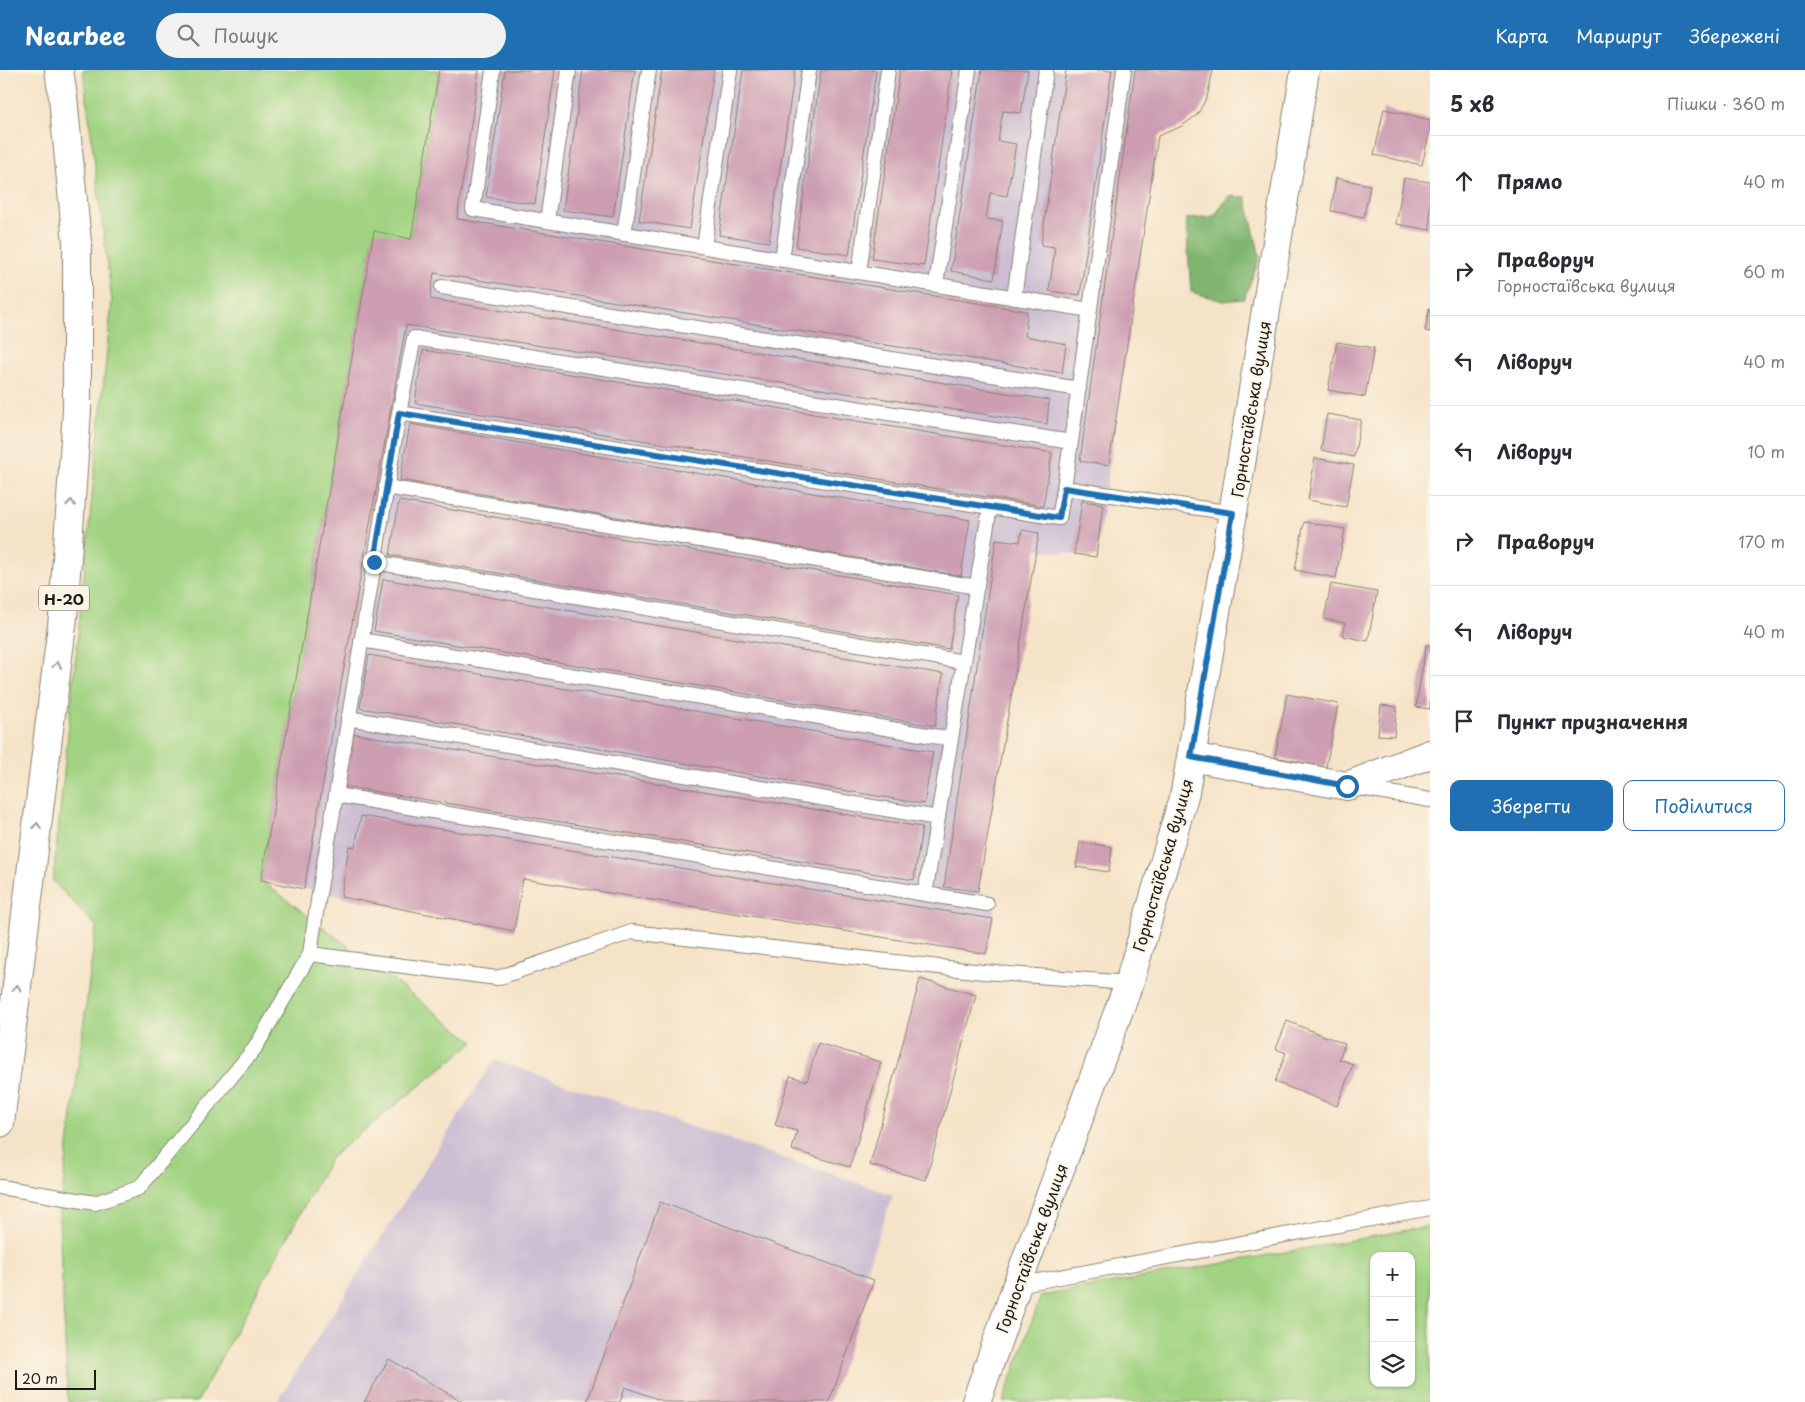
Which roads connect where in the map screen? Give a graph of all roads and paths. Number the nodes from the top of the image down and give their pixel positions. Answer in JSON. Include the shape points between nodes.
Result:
{"nodes":[{"id":1,"x":59,"y":70,"type":"edge"},
{"id":2,"x":493,"y":70,"type":"edge"},
{"id":3,"x":569,"y":70,"type":"edge"},
{"id":4,"x":649,"y":70,"type":"edge"},
{"id":5,"x":730,"y":70,"type":"edge"},
{"id":6,"x":809,"y":70,"type":"edge"},
{"id":7,"x":888,"y":70,"type":"edge"},
{"id":8,"x":969,"y":70,"type":"edge"},
{"id":9,"x":1046,"y":70,"type":"edge"},
{"id":10,"x":1124,"y":70,"type":"edge"},
{"id":11,"x":1305,"y":70,"type":"edge"},
{"id":12,"x":547,"y":220,"type":"junction"},
{"id":13,"x":624,"y":234,"type":"junction"},
{"id":14,"x":704,"y":247,"type":"junction"},
{"id":15,"x":782,"y":260,"type":"junction"},
{"id":16,"x":859,"y":272,"type":"junction"},
{"id":17,"x":936,"y":285,"type":"junction"},
{"id":18,"x":442,"y":287,"type":"dead end"},
{"id":19,"x":1014,"y":298,"type":"junction"},
{"id":20,"x":1090,"y":310,"type":"junction"},
{"id":21,"x":1079,"y":389,"type":"junction"},
{"id":22,"x":399,"y":413,"type":"junction"},
{"id":23,"x":1071,"y":442,"type":"junction"},
{"id":24,"x":386,"y":487,"type":"junction"},
{"id":25,"x":1064,"y":488,"type":"junction"},
{"id":26,"x":990,"y":507,"type":"junction"},
{"id":27,"x":1233,"y":513,"type":"junction"},
{"id":28,"x":374,"y":562,"type":"junction"},
{"id":29,"x":976,"y":587,"type":"junction"},
{"id":30,"x":361,"y":640,"type":"junction"},
{"id":31,"x":964,"y":662,"type":"junction"},
{"id":32,"x":348,"y":718,"type":"junction"},
{"id":33,"x":951,"y":739,"type":"junction"},
{"id":34,"x":1430,"y":754,"type":"edge"},
{"id":35,"x":1191,"y":757,"type":"junction"},
{"id":36,"x":1347,"y":786,"type":"junction"},
{"id":37,"x":336,"y":795,"type":"junction"},
{"id":38,"x":1430,"y":800,"type":"edge"},
{"id":39,"x":938,"y":818,"type":"junction"},
{"id":40,"x":926,"y":894,"type":"junction"},
{"id":41,"x":987,"y":904,"type":"dead end"},
{"id":42,"x":310,"y":954,"type":"junction"},
{"id":43,"x":1129,"y":983,"type":"junction"},
{"id":44,"x":0,"y":1123,"type":"edge"},
{"id":45,"x":0,"y":1187,"type":"edge"},
{"id":46,"x":1430,"y":1208,"type":"edge"},
{"id":47,"x":1017,"y":1285,"type":"junction"},
{"id":48,"x":976,"y":1402,"type":"edge"}],
"edges":[{"from":44,"to":1,"type":"main road","number":"Н-20","one_way":true,"via":[[63,617],[77,410],[77,243]]},
{"from":2,"to":12,"type":"lane","via":[[473,209]]},
{"from":3,"to":12,"type":"lane"},
{"from":4,"to":13,"type":"lane"},
{"from":5,"to":14,"type":"lane"},
{"from":6,"to":15,"type":"lane"},
{"from":7,"to":16,"type":"lane"},
{"from":8,"to":17,"type":"lane"},
{"from":9,"to":19,"type":"lane"},
{"from":10,"to":20,"type":"lane"},
{"from":11,"to":27,"type":"main road","name":"Горностаївська вулиця"},
{"from":12,"to":13,"type":"lane"},
{"from":13,"to":14,"type":"lane"},
{"from":14,"to":15,"type":"lane"},
{"from":15,"to":16,"type":"lane"},
{"from":16,"to":17,"type":"lane"},
{"from":17,"to":19,"type":"lane"},
{"from":18,"to":21,"type":"lane"},
{"from":19,"to":20,"type":"lane"},
{"from":20,"to":21,"type":"lane"},
{"from":21,"to":23,"type":"lane"},
{"from":22,"to":23,"type":"lane","via":[[414,338]]},
{"from":22,"to":24,"type":"lane"},
{"from":22,"to":26,"type":"lane"},
{"from":23,"to":25,"type":"lane"},
{"from":24,"to":28,"type":"lane"},
{"from":24,"to":29,"type":"lane"},
{"from":25,"to":26,"type":"lane","via":[[1059,518]]},
{"from":25,"to":27,"type":"lane"},
{"from":26,"to":29,"type":"lane"},
{"from":27,"to":35,"type":"main road","name":"Горностаївська вулиця"},
{"from":28,"to":30,"type":"lane"},
{"from":28,"to":31,"type":"lane"},
{"from":29,"to":31,"type":"lane"},
{"from":30,"to":32,"type":"lane"},
{"from":30,"to":33,"type":"lane"},
{"from":31,"to":33,"type":"lane"},
{"from":32,"to":37,"type":"lane"},
{"from":32,"to":39,"type":"lane"},
{"from":33,"to":39,"type":"lane"},
{"from":34,"to":36,"type":"main road"},
{"from":35,"to":36,"type":"main road"},
{"from":35,"to":43,"type":"main road","name":"Горностаївська вулиця","via":[[1185,792]]},
{"from":36,"to":38,"type":"lane"},
{"from":37,"to":40,"type":"lane"},
{"from":37,"to":42,"type":"lane"},
{"from":39,"to":40,"type":"lane"},
{"from":40,"to":41,"type":"lane"},
{"from":42,"to":43,"type":"lane","via":[[497,978],[632,932],[983,972]]},
{"from":42,"to":45,"type":"lane","via":[[255,1048],[139,1188],[95,1203]]},
{"from":43,"to":47,"type":"main road","name":"Горностаївська вулиця"},
{"from":46,"to":47,"type":"lane"},
{"from":47,"to":48,"type":"main road","name":"Горностаївська вулиця"}]}
